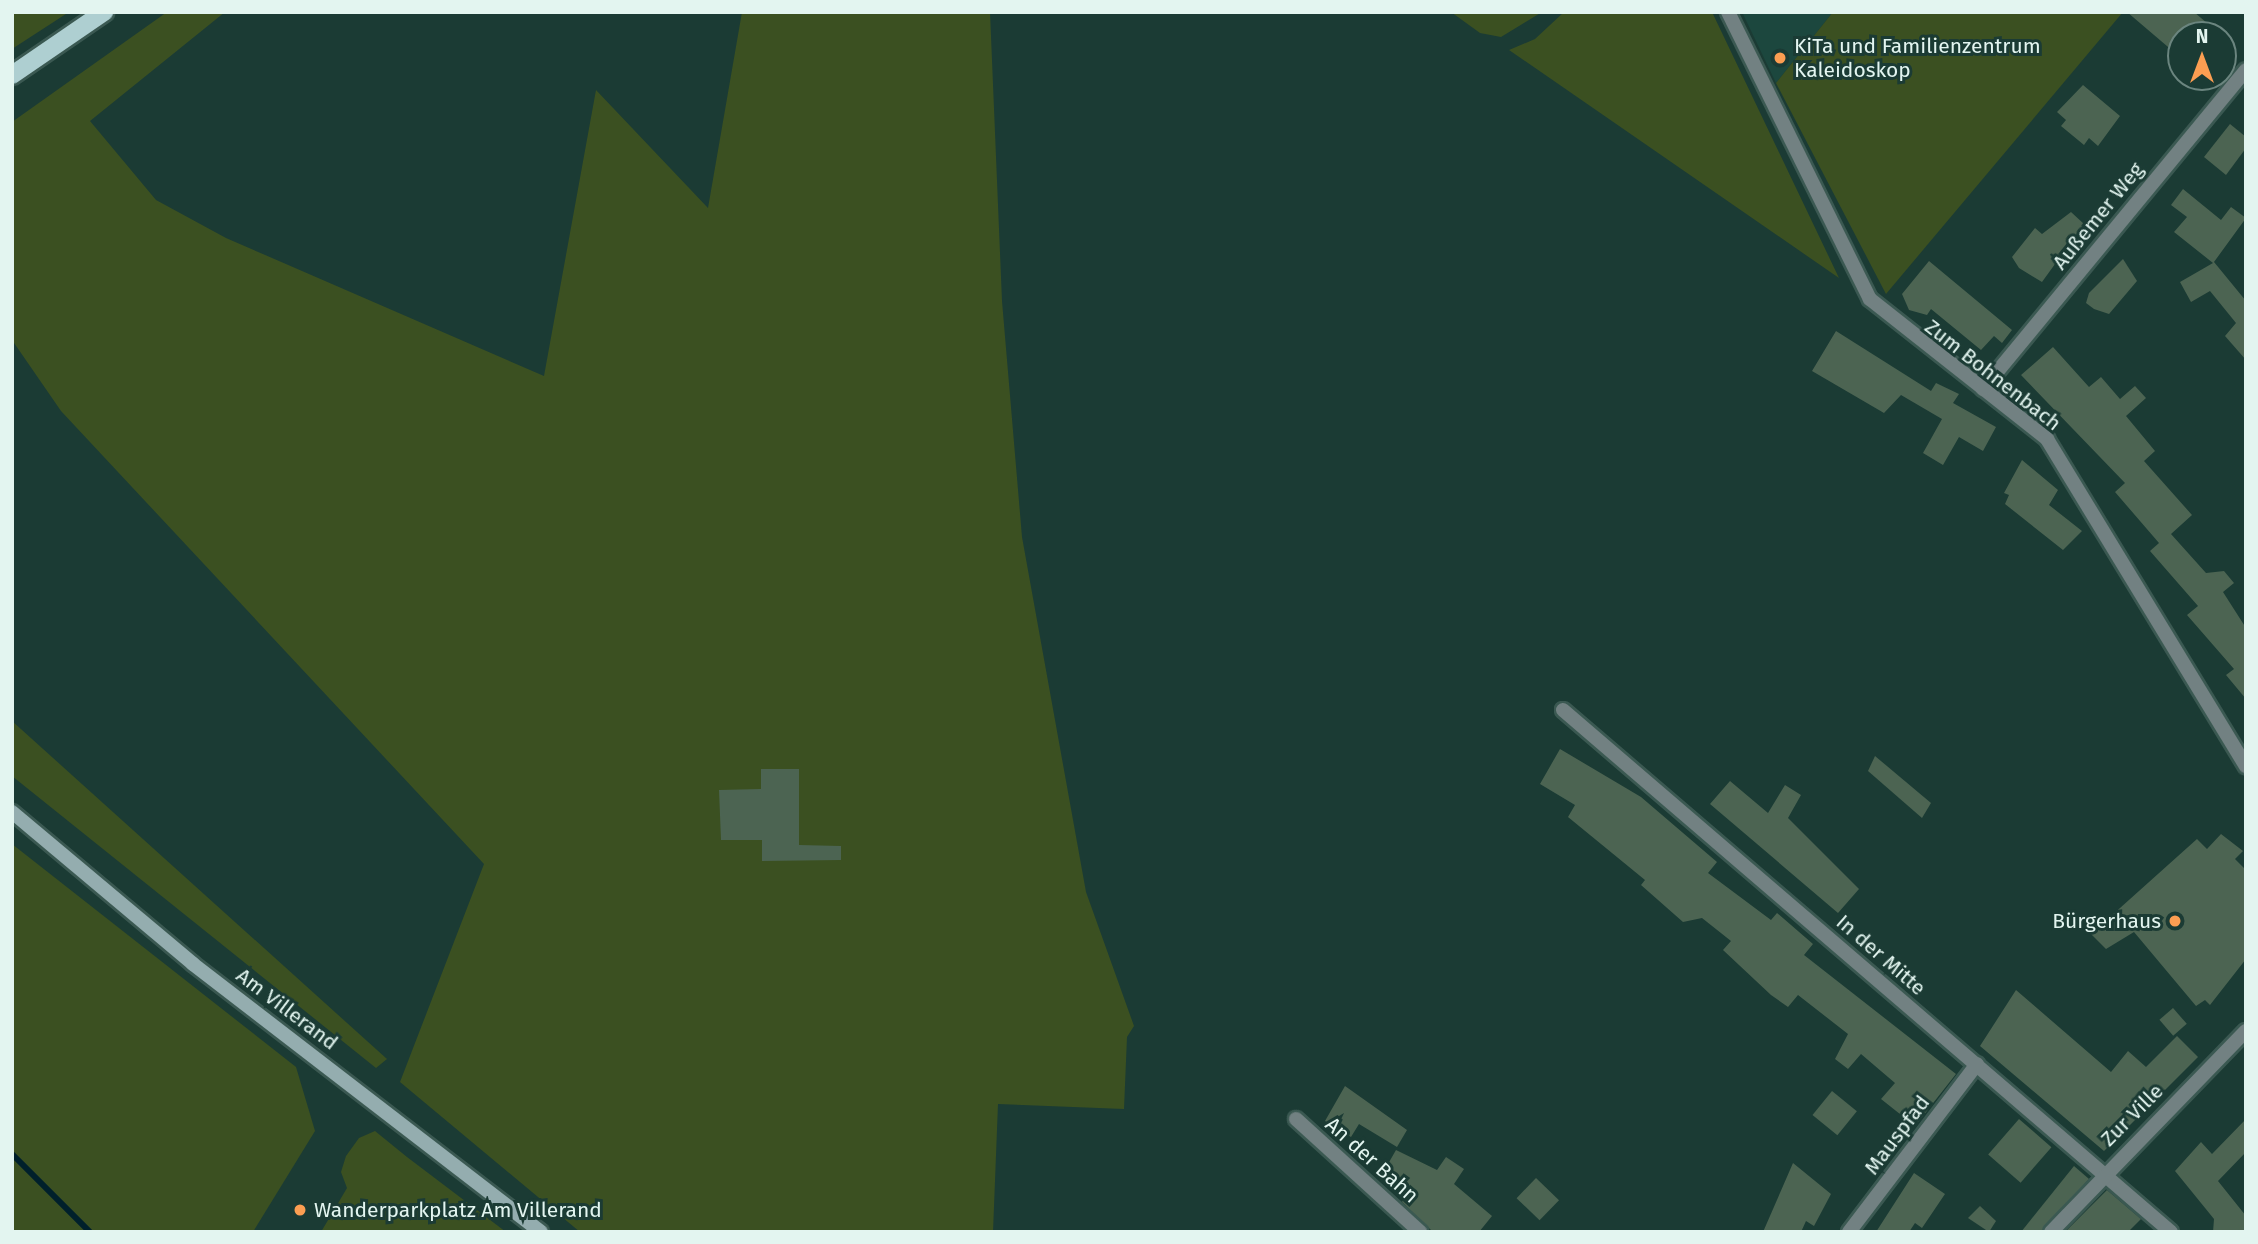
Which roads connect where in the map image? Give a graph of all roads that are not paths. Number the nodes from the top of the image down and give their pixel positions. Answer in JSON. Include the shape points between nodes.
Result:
{"nodes":[{"id":1,"x":104,"y":12,"type":"edge"},
{"id":2,"x":1728,"y":12,"type":"edge"},
{"id":3,"x":2246,"y":70,"type":"edge"},
{"id":4,"x":12,"y":75,"type":"edge"},
{"id":5,"x":1983,"y":389,"type":"junction"},
{"id":6,"x":1563,"y":710,"type":"dead end"},
{"id":7,"x":2246,"y":765,"type":"edge"},
{"id":8,"x":12,"y":813,"type":"edge"},
{"id":9,"x":2246,"y":1031,"type":"edge"},
{"id":10,"x":1977,"y":1064,"type":"junction"},
{"id":11,"x":1296,"y":1119,"type":"dead end"},
{"id":12,"x":2106,"y":1169,"type":"junction"},
{"id":13,"x":541,"y":1232,"type":"edge"},
{"id":14,"x":1420,"y":1232,"type":"edge"},
{"id":15,"x":1849,"y":1232,"type":"edge"},
{"id":16,"x":2051,"y":1232,"type":"edge"},
{"id":17,"x":2171,"y":1232,"type":"edge"}],
"edges":[{"from":1,"to":4,"type":"main road"},
{"from":2,"to":5,"type":"street","name":"Zum Bohnenbach","via":[[1870,299]]},
{"from":3,"to":5,"type":"street","name":"Außemer Weg"},
{"from":5,"to":7,"type":"street","name":"Zum Bohnenbach","via":[[2047,439]]},
{"from":6,"to":10,"type":"street","name":"In der Mitte"},
{"from":8,"to":13,"type":"main road","name":"Am Villerand","via":[[193,964]]},
{"from":9,"to":12,"type":"street","name":"Zur Ville"},
{"from":10,"to":12,"type":"street","name":"In der Mitte"},
{"from":10,"to":15,"type":"street","name":"Mauspfad"},
{"from":11,"to":14,"type":"street","name":"An der Bahn"},
{"from":12,"to":16,"type":"street","name":"Zur Ville"},
{"from":12,"to":17,"type":"street","name":"In der Mitte"}]}
